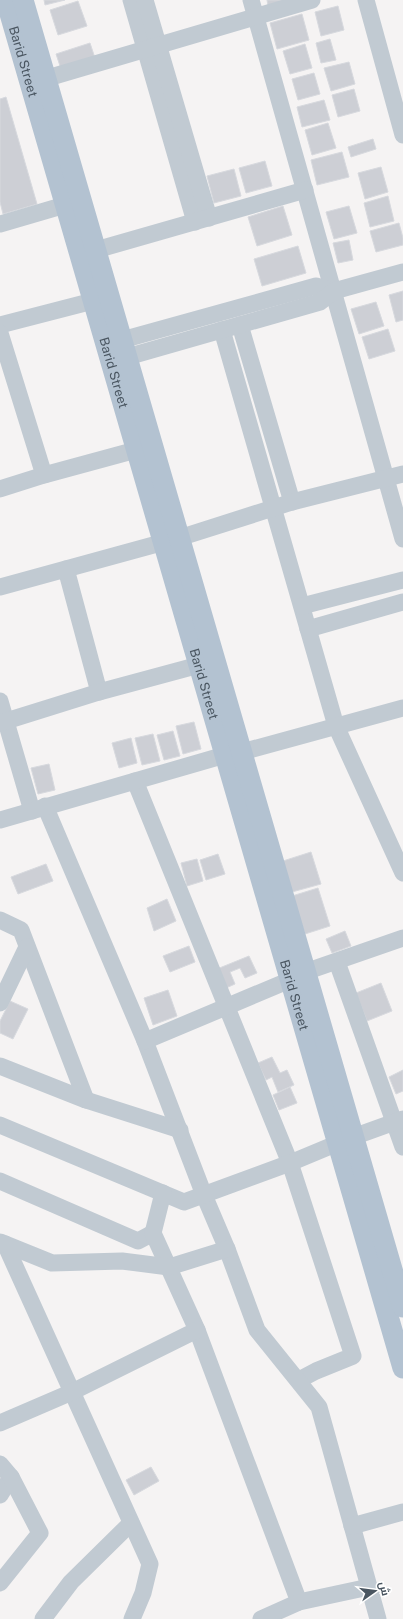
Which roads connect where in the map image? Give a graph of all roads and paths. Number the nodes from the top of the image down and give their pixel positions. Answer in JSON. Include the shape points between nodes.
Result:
{"nodes":[{"id":1,"x":6,"y":0,"type":"edge"},
{"id":2,"x":24,"y":0,"type":"edge"},
{"id":3,"x":131,"y":0,"type":"edge"},
{"id":4,"x":145,"y":0,"type":"edge"},
{"id":5,"x":251,"y":0,"type":"edge"},
{"id":6,"x":312,"y":0,"type":"edge"},
{"id":7,"x":366,"y":0,"type":"edge"},
{"id":8,"x":256,"y":17,"type":"junction"},
{"id":9,"x":152,"y":48,"type":"junction"},
{"id":10,"x":38,"y":81,"type":"junction"},
{"id":11,"x":403,"y":135,"type":"edge"},
{"id":12,"x":305,"y":190,"type":"junction"},
{"id":13,"x":65,"y":205,"type":"junction"},
{"id":14,"x":202,"y":220,"type":"junction"},
{"id":15,"x":0,"y":224,"type":"edge"},
{"id":16,"x":96,"y":250,"type":"junction"},
{"id":17,"x":403,"y":272,"type":"edge"},
{"id":18,"x":334,"y":291,"type":"junction"},
{"id":19,"x":101,"y":298,"type":"junction"},
{"id":20,"x":0,"y":325,"type":"edge"},
{"id":21,"x":240,"y":325,"type":"junction"},
{"id":22,"x":222,"y":330,"type":"junction"},
{"id":23,"x":0,"y":333,"type":"edge"},
{"id":24,"x":124,"y":348,"type":"junction"},
{"id":25,"x":136,"y":450,"type":"junction"},
{"id":26,"x":403,"y":474,"type":"edge"},
{"id":27,"x":44,"y":475,"type":"junction"},
{"id":28,"x":386,"y":478,"type":"junction"},
{"id":29,"x":0,"y":489,"type":"edge"},
{"id":30,"x":292,"y":502,"type":"junction"},
{"id":31,"x":274,"y":508,"type":"junction"},
{"id":32,"x":403,"y":539,"type":"edge"},
{"id":33,"x":171,"y":540,"type":"junction"},
{"id":34,"x":66,"y":569,"type":"junction"},
{"id":35,"x":403,"y":580,"type":"edge"},
{"id":36,"x":0,"y":587,"type":"edge"},
{"id":37,"x":403,"y":602,"type":"edge"},
{"id":38,"x":302,"y":606,"type":"junction"},
{"id":39,"x":308,"y":629,"type":"junction"},
{"id":40,"x":199,"y":665,"type":"junction"},
{"id":41,"x":99,"y":692,"type":"junction"},
{"id":42,"x":0,"y":701,"type":"edge"},
{"id":43,"x":403,"y":708,"type":"edge"},
{"id":44,"x":2,"y":722,"type":"edge"},
{"id":45,"x":336,"y":726,"type":"junction"},
{"id":46,"x":233,"y":753,"type":"junction"},
{"id":47,"x":135,"y":781,"type":"junction"},
{"id":48,"x":39,"y":809,"type":"junction"},
{"id":49,"x":0,"y":820,"type":"edge"},
{"id":50,"x":403,"y":874,"type":"edge"},
{"id":51,"x":0,"y":920,"type":"edge"},
{"id":52,"x":403,"y":938,"type":"edge"},
{"id":53,"x":27,"y":947,"type":"junction"},
{"id":54,"x":338,"y":962,"type":"junction"},
{"id":55,"x":298,"y":976,"type":"junction"},
{"id":56,"x":4,"y":984,"type":"edge"},
{"id":57,"x":0,"y":1004,"type":"edge"},
{"id":58,"x":227,"y":1005,"type":"junction"},
{"id":59,"x":145,"y":1041,"type":"junction"},
{"id":60,"x":0,"y":1066,"type":"edge"},
{"id":61,"x":86,"y":1100,"type":"junction"},
{"id":62,"x":399,"y":1121,"type":"edge"},
{"id":63,"x":0,"y":1125,"type":"edge"},
{"id":64,"x":180,"y":1130,"type":"junction"},
{"id":65,"x":346,"y":1140,"type":"junction"},
{"id":66,"x":403,"y":1148,"type":"edge"},
{"id":67,"x":290,"y":1163,"type":"junction"},
{"id":68,"x":0,"y":1180,"type":"edge"},
{"id":69,"x":163,"y":1193,"type":"junction"},
{"id":70,"x":204,"y":1195,"type":"junction"},
{"id":71,"x":153,"y":1233,"type":"junction"},
{"id":72,"x":2,"y":1243,"type":"edge"},
{"id":73,"x":228,"y":1249,"type":"junction"},
{"id":74,"x":168,"y":1267,"type":"junction"},
{"id":75,"x":403,"y":1307,"type":"edge"},
{"id":76,"x":197,"y":1330,"type":"junction"},
{"id":77,"x":402,"y":1359,"type":"edge"},
{"id":78,"x":299,"y":1380,"type":"junction"},
{"id":79,"x":72,"y":1392,"type":"junction"},
{"id":80,"x":0,"y":1423,"type":"edge"},
{"id":81,"x":0,"y":1464,"type":"edge"},
{"id":82,"x":11,"y":1477,"type":"junction"},
{"id":83,"x":0,"y":1495,"type":"edge"},
{"id":84,"x":403,"y":1512,"type":"edge"},
{"id":85,"x":131,"y":1523,"type":"junction"},
{"id":86,"x":352,"y":1526,"type":"junction"},
{"id":87,"x":0,"y":1583,"type":"edge"},
{"id":88,"x":370,"y":1588,"type":"junction"},
{"id":89,"x":143,"y":1593,"type":"junction"},
{"id":90,"x":299,"y":1602,"type":"junction"},
{"id":91,"x":43,"y":1619,"type":"edge"},
{"id":92,"x":120,"y":1619,"type":"edge"},
{"id":93,"x":132,"y":1619,"type":"edge"},
{"id":94,"x":261,"y":1619,"type":"edge"},
{"id":95,"x":378,"y":1619,"type":"edge"}],
"edges":[{"from":1,"to":10,"type":"main road","name":"Barid Street"},
{"from":2,"to":10,"type":"main road","name":"Barid Street"},
{"from":3,"to":9,"type":"street"},
{"from":4,"to":9,"type":"street"},
{"from":5,"to":8,"type":"street"},
{"from":6,"to":8,"type":"street"},
{"from":7,"to":11,"type":"street"},
{"from":8,"to":9,"type":"street"},
{"from":8,"to":12,"type":"street"},
{"from":9,"to":10,"type":"street"},
{"from":9,"to":14,"type":"street"},
{"from":10,"to":13,"type":"main road","name":"Barid Street"},
{"from":10,"to":16,"type":"main road","name":"Barid Street"},
{"from":12,"to":14,"type":"street"},
{"from":12,"to":18,"type":"street"},
{"from":13,"to":15,"type":"street"},
{"from":13,"to":19,"type":"main road","name":"Barid Street"},
{"from":14,"to":16,"type":"street"},
{"from":16,"to":19,"type":"main road","name":"Barid Street"},
{"from":17,"to":18,"type":"street"},
{"from":18,"to":21,"type":"street","via":[[320,302]]},
{"from":18,"to":24,"type":"street","via":[[316,286]]},
{"from":18,"to":28,"type":"street"},
{"from":19,"to":20,"type":"street"},
{"from":19,"to":24,"type":"main road","name":"Barid Street"},
{"from":19,"to":25,"type":"main road","name":"Barid Street"},
{"from":21,"to":22,"type":"street"},
{"from":21,"to":30,"type":"street"},
{"from":22,"to":24,"type":"street"},
{"from":22,"to":31,"type":"street"},
{"from":23,"to":27,"type":"street"},
{"from":24,"to":33,"type":"main road","name":"Barid Street"},
{"from":25,"to":27,"type":"street"},
{"from":25,"to":33,"type":"main road","name":"Barid Street"},
{"from":26,"to":28,"type":"street"},
{"from":27,"to":29,"type":"street"},
{"from":28,"to":30,"type":"street"},
{"from":28,"to":32,"type":"street"},
{"from":30,"to":31,"type":"street"},
{"from":31,"to":33,"type":"street"},
{"from":31,"to":38,"type":"street"},
{"from":33,"to":34,"type":"street"},
{"from":33,"to":40,"type":"main road","name":"Barid Street"},
{"from":33,"to":46,"type":"main road","name":"Barid Street"},
{"from":34,"to":36,"type":"street"},
{"from":34,"to":41,"type":"street"},
{"from":35,"to":38,"type":"street"},
{"from":37,"to":39,"type":"street"},
{"from":38,"to":39,"type":"street"},
{"from":39,"to":45,"type":"street"},
{"from":40,"to":41,"type":"street"},
{"from":40,"to":46,"type":"main road","name":"Barid Street"},
{"from":41,"to":44,"type":"street"},
{"from":42,"to":44,"type":"street"},
{"from":43,"to":45,"type":"street"},
{"from":44,"to":48,"type":"street"},
{"from":45,"to":46,"type":"street"},
{"from":45,"to":50,"type":"street"},
{"from":46,"to":47,"type":"street"},
{"from":46,"to":55,"type":"main road","name":"Barid Street"},
{"from":47,"to":48,"type":"street"},
{"from":47,"to":58,"type":"street"},
{"from":48,"to":49,"type":"street"},
{"from":48,"to":59,"type":"street"},
{"from":51,"to":53,"type":"street","via":[[21,930]]},
{"from":52,"to":54,"type":"street"},
{"from":53,"to":56,"type":"street"},
{"from":53,"to":61,"type":"street"},
{"from":54,"to":55,"type":"street"},
{"from":54,"to":62,"type":"street"},
{"from":55,"to":58,"type":"street"},
{"from":55,"to":65,"type":"main road","name":"Barid Street"},
{"from":56,"to":57,"type":"street"},
{"from":58,"to":59,"type":"street"},
{"from":58,"to":67,"type":"street"},
{"from":59,"to":64,"type":"street"},
{"from":60,"to":61,"type":"street"},
{"from":61,"to":64,"type":"street"},
{"from":62,"to":65,"type":"street"},
{"from":62,"to":66,"type":"street"},
{"from":63,"to":69,"type":"street"},
{"from":64,"to":70,"type":"street"},
{"from":65,"to":67,"type":"street"},
{"from":65,"to":75,"type":"main road","name":"Barid Street"},
{"from":65,"to":77,"type":"main road","name":"Barid Street"},
{"from":67,"to":70,"type":"street"},
{"from":67,"to":78,"type":"street","via":[[353,1356]]},
{"from":68,"to":71,"type":"street","via":[[138,1241]]},
{"from":69,"to":70,"type":"street","via":[[184,1202]]},
{"from":69,"to":71,"type":"street"},
{"from":70,"to":73,"type":"street"},
{"from":71,"to":74,"type":"street"},
{"from":72,"to":74,"type":"street","via":[[52,1263],[122,1261]]},
{"from":72,"to":79,"type":"street"},
{"from":73,"to":74,"type":"street"},
{"from":73,"to":78,"type":"street","via":[[257,1330]]},
{"from":74,"to":76,"type":"street"},
{"from":76,"to":79,"type":"street"},
{"from":76,"to":90,"type":"street"},
{"from":78,"to":86,"type":"street","via":[[319,1407]]},
{"from":79,"to":80,"type":"street"},
{"from":79,"to":85,"type":"street"},
{"from":81,"to":82,"type":"street"},
{"from":82,"to":83,"type":"street"},
{"from":82,"to":87,"type":"street","via":[[40,1532]]},
{"from":84,"to":86,"type":"street"},
{"from":85,"to":89,"type":"street","via":[[150,1564]]},
{"from":85,"to":91,"type":"street","via":[[71,1582]]},
{"from":86,"to":88,"type":"street"},
{"from":88,"to":90,"type":"street"},
{"from":88,"to":95,"type":"street"},
{"from":89,"to":92,"type":"street"},
{"from":89,"to":93,"type":"street"},
{"from":90,"to":94,"type":"street"}]}
